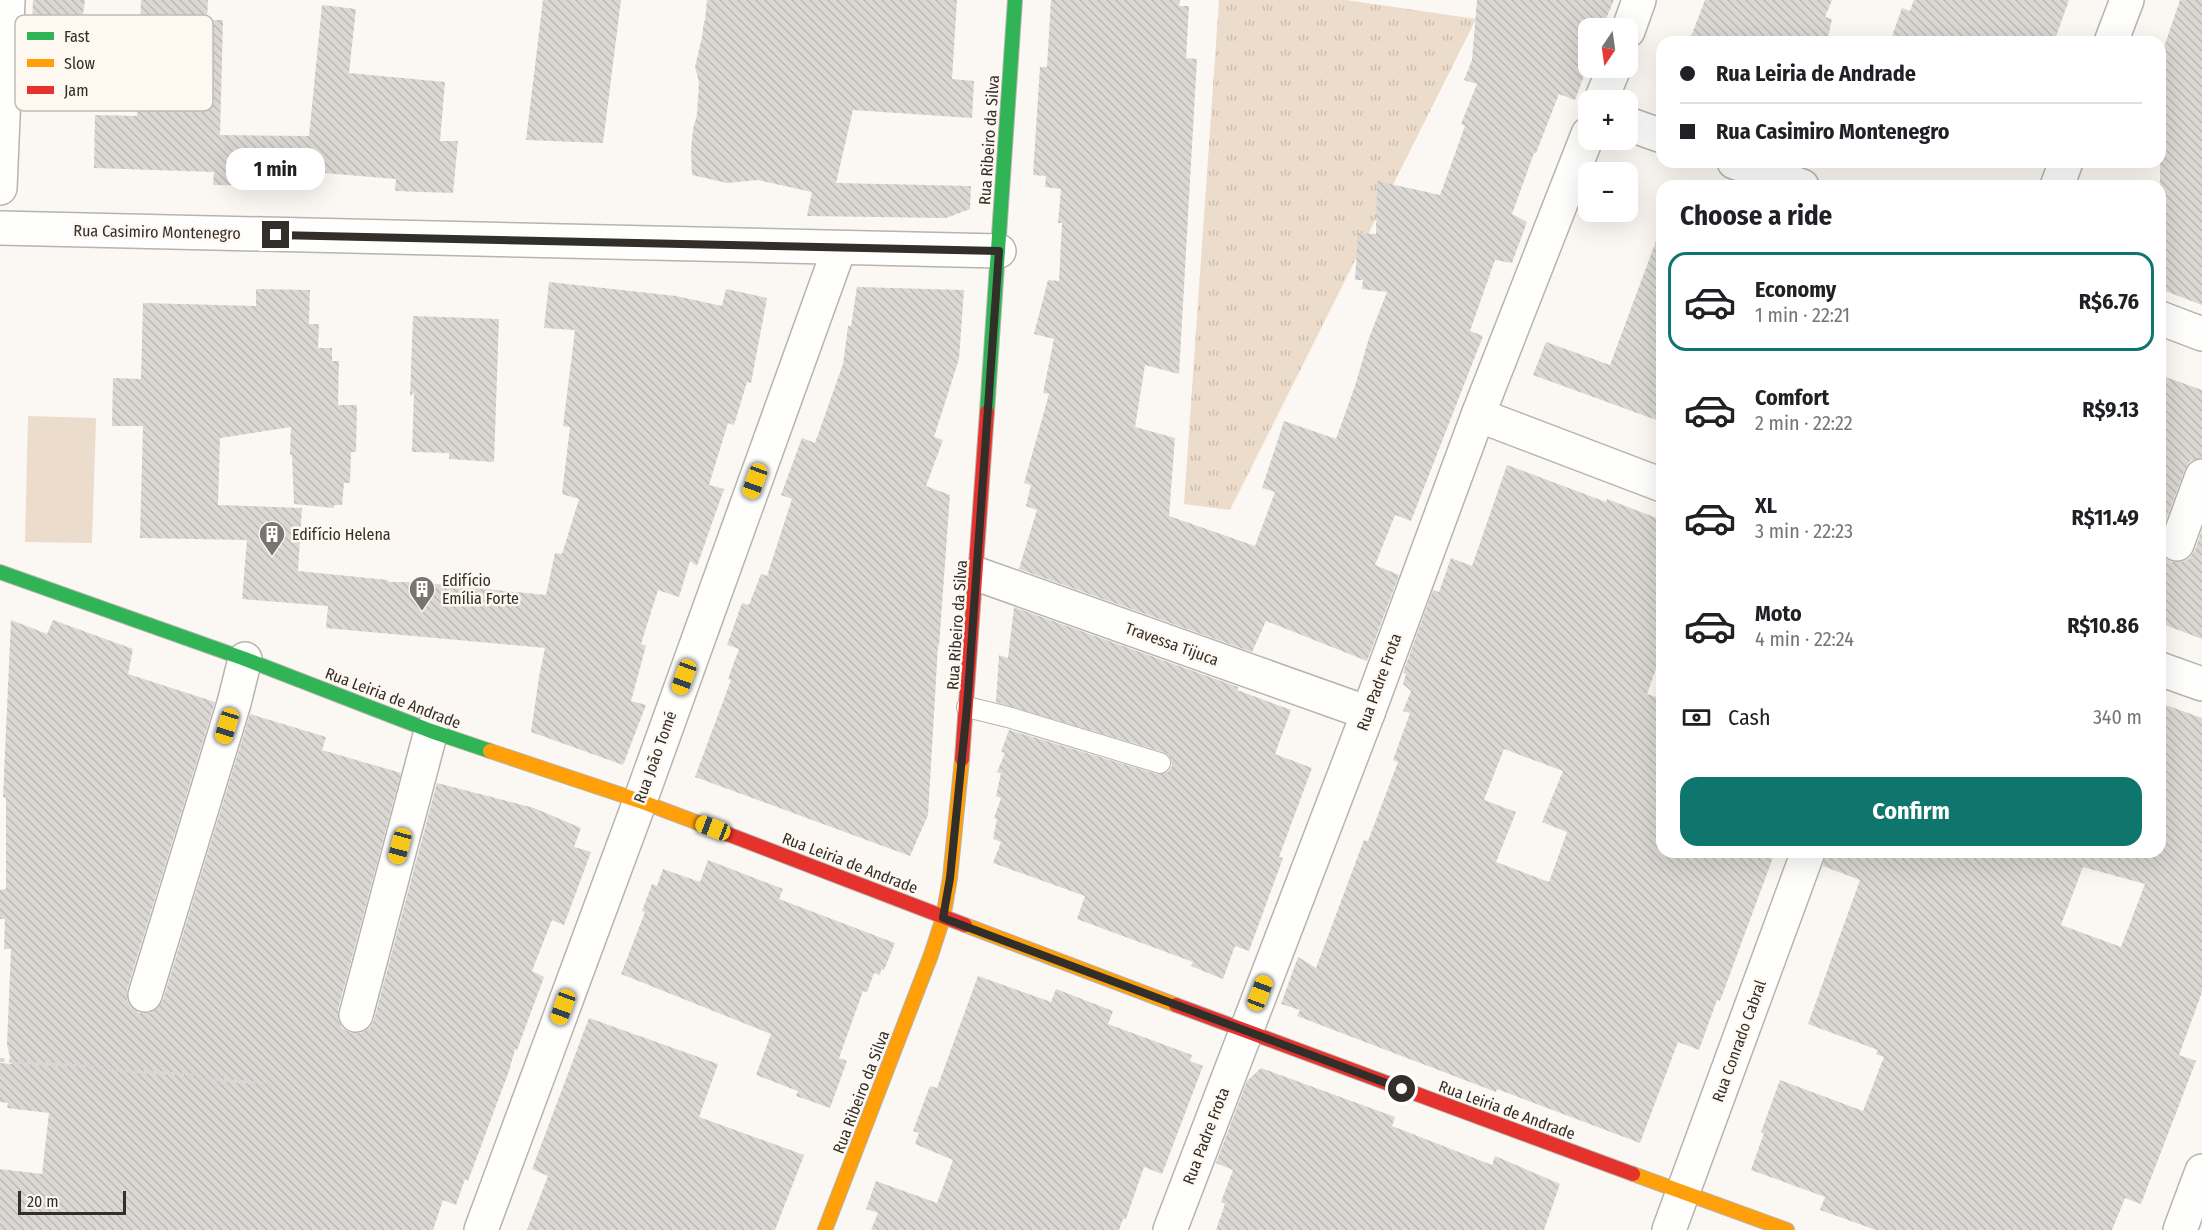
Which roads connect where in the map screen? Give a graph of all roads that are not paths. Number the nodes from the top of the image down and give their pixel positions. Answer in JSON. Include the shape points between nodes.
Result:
{"nodes":[{"id":1,"x":8,"y":0,"type":"edge"},
{"id":2,"x":1015,"y":0,"type":"edge"},
{"id":3,"x":1639,"y":0,"type":"edge"},
{"id":4,"x":2127,"y":0,"type":"edge"},
{"id":5,"x":1633,"y":18,"type":"edge"},
{"id":6,"x":2113,"y":36,"type":"edge"},
{"id":7,"x":1638,"y":128,"type":"edge"},
{"id":8,"x":1656,"y":134,"type":"edge"},
{"id":9,"x":1582,"y":150,"type":"edge"},
{"id":10,"x":1751,"y":168,"type":"edge"},
{"id":11,"x":1785,"y":180,"type":"edge"},
{"id":12,"x":0,"y":188,"type":"edge"},
{"id":13,"x":0,"y":228,"type":"edge"},
{"id":14,"x":839,"y":249,"type":"junction"},
{"id":15,"x":999,"y":251,"type":"junction"},
{"id":16,"x":2166,"y":320,"type":"edge"},
{"id":17,"x":2202,"y":334,"type":"edge"},
{"id":18,"x":1478,"y":415,"type":"junction"},
{"id":19,"x":2202,"y":476,"type":"edge"},
{"id":20,"x":1656,"y":483,"type":"edge"},
{"id":21,"x":2177,"y":544,"type":"dead end"},
{"id":22,"x":0,"y":572,"type":"edge"},
{"id":23,"x":977,"y":574,"type":"junction"},
{"id":24,"x":245,"y":659,"type":"junction"},
{"id":25,"x":2166,"y":671,"type":"edge"},
{"id":26,"x":2202,"y":684,"type":"edge"},
{"id":27,"x":967,"y":707,"type":"junction"},
{"id":28,"x":1368,"y":713,"type":"junction"},
{"id":29,"x":431,"y":731,"type":"junction"},
{"id":30,"x":1160,"y":763,"type":"dead end"},
{"id":31,"x":639,"y":801,"type":"junction"},
{"id":32,"x":1806,"y":858,"type":"edge"},
{"id":33,"x":943,"y":918,"type":"junction"},
{"id":34,"x":145,"y":995,"type":"dead end"},
{"id":35,"x":356,"y":1015,"type":"dead end"},
{"id":36,"x":1245,"y":1031,"type":"junction"},
{"id":37,"x":2202,"y":1171,"type":"edge"},
{"id":38,"x":1683,"y":1193,"type":"junction"},
{"id":39,"x":481,"y":1230,"type":"edge"},
{"id":40,"x":825,"y":1230,"type":"edge"},
{"id":41,"x":1170,"y":1230,"type":"edge"},
{"id":42,"x":1669,"y":1230,"type":"edge"},
{"id":43,"x":1787,"y":1230,"type":"edge"},
{"id":44,"x":2180,"y":1230,"type":"edge"}],
"edges":[{"from":1,"to":12,"type":"street"},
{"from":2,"to":15,"type":"street","name":"Rua Ribeiro da Silva"},
{"from":3,"to":5,"type":"street"},
{"from":4,"to":6,"type":"street"},
{"from":7,"to":8,"type":"street"},
{"from":9,"to":18,"type":"street","name":"Rua Padre Frota"},
{"from":10,"to":11,"type":"street"},
{"from":13,"to":14,"type":"street","name":"Rua Casimiro Montenegro"},
{"from":14,"to":15,"type":"street","name":"Rua Casimiro Montenegro"},
{"from":14,"to":31,"type":"street","name":"Rua João Tomé"},
{"from":15,"to":23,"type":"street","name":"Rua Ribeiro da Silva"},
{"from":16,"to":17,"type":"street"},
{"from":18,"to":20,"type":"street"},
{"from":18,"to":28,"type":"street","name":"Rua Padre Frota"},
{"from":19,"to":21,"type":"street"},
{"from":22,"to":24,"type":"street","name":"Rua Leiria de Andrade"},
{"from":23,"to":27,"type":"street","name":"Rua Ribeiro da Silva"},
{"from":23,"to":28,"type":"street","name":"Travessa Tijuca"},
{"from":24,"to":29,"type":"street","name":"Rua Leiria de Andrade"},
{"from":24,"to":34,"type":"street"},
{"from":25,"to":26,"type":"street"},
{"from":27,"to":30,"type":"lane"},
{"from":27,"to":33,"type":"street","name":"Rua Ribeiro da Silva"},
{"from":28,"to":36,"type":"street","name":"Rua Padre Frota"},
{"from":29,"to":31,"type":"street","name":"Rua Leiria de Andrade"},
{"from":29,"to":35,"type":"street"},
{"from":31,"to":33,"type":"street","name":"Rua Leiria de Andrade"},
{"from":31,"to":39,"type":"street","name":"Rua João Tomé"},
{"from":32,"to":38,"type":"street","name":"Rua Conrado Cabral"},
{"from":33,"to":36,"type":"street","name":"Rua Leiria de Andrade"},
{"from":33,"to":40,"type":"street","name":"Rua Ribeiro da Silva"},
{"from":36,"to":38,"type":"street","name":"Rua Leiria de Andrade"},
{"from":36,"to":41,"type":"street","name":"Rua Padre Frota"},
{"from":37,"to":44,"type":"street"},
{"from":38,"to":42,"type":"street","name":"Rua Conrado Cabral"},
{"from":38,"to":43,"type":"street","name":"Rua Leiria de Andrade"}]}
